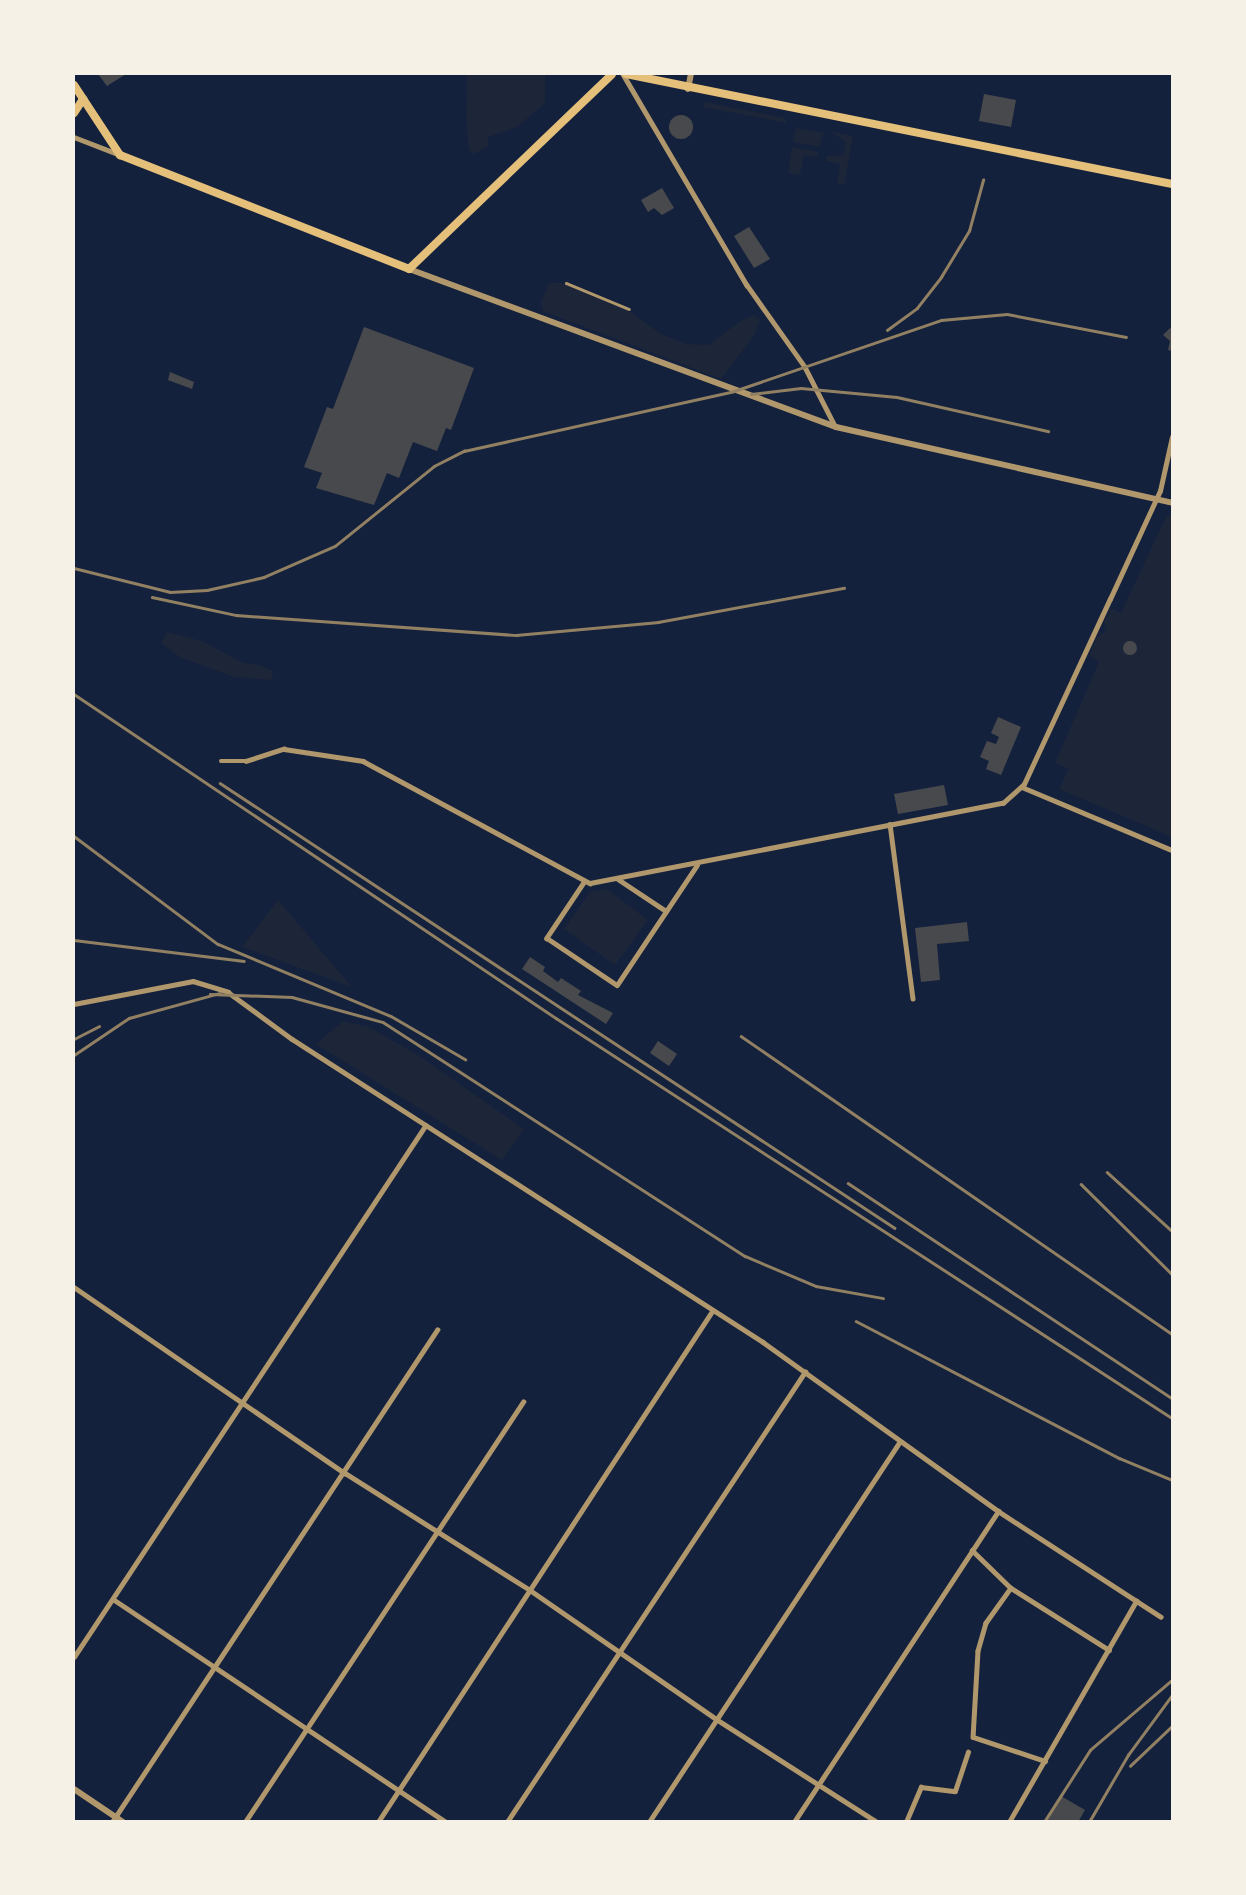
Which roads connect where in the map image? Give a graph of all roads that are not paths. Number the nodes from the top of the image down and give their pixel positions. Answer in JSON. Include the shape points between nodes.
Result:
{"nodes":[{"id":1,"x":612,"y":74,"type":"edge"},
{"id":2,"x":624,"y":74,"type":"edge"},
{"id":3,"x":668,"y":74,"type":"edge"},
{"id":4,"x":691,"y":74,"type":"edge"},
{"id":5,"x":666,"y":84,"type":"junction"},
{"id":6,"x":74,"y":85,"type":"edge"},
{"id":7,"x":688,"y":89,"type":"junction"},
{"id":8,"x":83,"y":99,"type":"junction"},
{"id":9,"x":74,"y":114,"type":"edge"},
{"id":10,"x":74,"y":137,"type":"edge"},
{"id":11,"x":120,"y":155,"type":"junction"},
{"id":12,"x":1172,"y":184,"type":"edge"},
{"id":13,"x":409,"y":269,"type":"junction"},
{"id":14,"x":566,"y":283,"type":"dead end"},
{"id":15,"x":629,"y":309,"type":"dead end"},
{"id":16,"x":836,"y":427,"type":"junction"},
{"id":17,"x":1172,"y":437,"type":"edge"},
{"id":18,"x":1157,"y":498,"type":"junction"},
{"id":19,"x":1172,"y":503,"type":"edge"},
{"id":20,"x":221,"y":761,"type":"dead end"},
{"id":21,"x":1022,"y":787,"type":"junction"},
{"id":22,"x":890,"y":824,"type":"junction"},
{"id":23,"x":1172,"y":850,"type":"edge"},
{"id":24,"x":697,"y":865,"type":"junction"},
{"id":25,"x":618,"y":879,"type":"junction"},
{"id":26,"x":585,"y":881,"type":"junction"},
{"id":27,"x":666,"y":911,"type":"junction"},
{"id":28,"x":913,"y":998,"type":"dead end"},
{"id":29,"x":74,"y":1004,"type":"edge"},
{"id":30,"x":425,"y":1126,"type":"junction"},
{"id":31,"x":74,"y":1287,"type":"edge"},
{"id":32,"x":711,"y":1313,"type":"junction"},
{"id":33,"x":437,"y":1330,"type":"dead end"},
{"id":34,"x":805,"y":1372,"type":"junction"},
{"id":35,"x":243,"y":1402,"type":"junction"},
{"id":36,"x":523,"y":1402,"type":"dead end"},
{"id":37,"x":900,"y":1442,"type":"junction"},
{"id":38,"x":345,"y":1473,"type":"junction"},
{"id":39,"x":998,"y":1511,"type":"junction"},
{"id":40,"x":435,"y":1532,"type":"junction"},
{"id":41,"x":972,"y":1550,"type":"junction"},
{"id":42,"x":1011,"y":1588,"type":"junction"},
{"id":43,"x":530,"y":1590,"type":"junction"},
{"id":44,"x":113,"y":1599,"type":"junction"},
{"id":45,"x":1136,"y":1601,"type":"junction"},
{"id":46,"x":1161,"y":1618,"type":"dead end"},
{"id":47,"x":1109,"y":1650,"type":"junction"},
{"id":48,"x":619,"y":1651,"type":"junction"},
{"id":49,"x":74,"y":1657,"type":"edge"},
{"id":50,"x":214,"y":1667,"type":"junction"},
{"id":51,"x":716,"y":1719,"type":"junction"},
{"id":52,"x":307,"y":1729,"type":"junction"},
{"id":53,"x":968,"y":1752,"type":"dead end"},
{"id":54,"x":1045,"y":1761,"type":"junction"},
{"id":55,"x":818,"y":1785,"type":"junction"},
{"id":56,"x":74,"y":1789,"type":"edge"},
{"id":57,"x":401,"y":1790,"type":"junction"},
{"id":58,"x":114,"y":1819,"type":"edge"},
{"id":59,"x":123,"y":1822,"type":"edge"},
{"id":60,"x":245,"y":1822,"type":"edge"},
{"id":61,"x":378,"y":1822,"type":"edge"},
{"id":62,"x":446,"y":1822,"type":"edge"},
{"id":63,"x":507,"y":1822,"type":"edge"},
{"id":64,"x":649,"y":1822,"type":"edge"},
{"id":65,"x":793,"y":1822,"type":"edge"},
{"id":66,"x":877,"y":1822,"type":"edge"},
{"id":67,"x":906,"y":1822,"type":"edge"},
{"id":68,"x":1009,"y":1822,"type":"edge"}],
"edges":[{"from":1,"to":13,"type":"main road"},
{"from":2,"to":5,"type":"main road"},
{"from":2,"to":16,"type":"street","via":[[747,285],[805,368]]},
{"from":3,"to":5,"type":"street"},
{"from":4,"to":7,"type":"street"},
{"from":5,"to":7,"type":"main road"},
{"from":6,"to":8,"type":"main road"},
{"from":7,"to":12,"type":"main road"},
{"from":8,"to":9,"type":"main road"},
{"from":8,"to":11,"type":"main road"},
{"from":10,"to":11,"type":"street"},
{"from":11,"to":13,"type":"main road"},
{"from":13,"to":16,"type":"street"},
{"from":14,"to":15,"type":"lane"},
{"from":16,"to":18,"type":"street"},
{"from":17,"to":18,"type":"street"},
{"from":18,"to":19,"type":"street"},
{"from":18,"to":21,"type":"street"},
{"from":20,"to":26,"type":"street","via":[[246,761],[284,748],[363,761],[500,831]]},
{"from":21,"to":22,"type":"street","via":[[998,805]]},
{"from":21,"to":23,"type":"street"},
{"from":22,"to":24,"type":"street"},
{"from":22,"to":28,"type":"street"},
{"from":24,"to":25,"type":"street"},
{"from":24,"to":27,"type":"street"},
{"from":25,"to":26,"type":"street"},
{"from":25,"to":27,"type":"street"},
{"from":26,"to":27,"type":"street","via":[[547,938],[617,985]]},
{"from":29,"to":30,"type":"street","via":[[194,981],[218,987]]},
{"from":30,"to":32,"type":"street"},
{"from":30,"to":35,"type":"street"},
{"from":31,"to":35,"type":"street"},
{"from":32,"to":34,"type":"street"},
{"from":32,"to":43,"type":"street"},
{"from":33,"to":38,"type":"street"},
{"from":34,"to":37,"type":"street"},
{"from":34,"to":48,"type":"street"},
{"from":35,"to":38,"type":"street"},
{"from":35,"to":44,"type":"street"},
{"from":36,"to":40,"type":"street"},
{"from":37,"to":39,"type":"street"},
{"from":37,"to":51,"type":"street"},
{"from":38,"to":40,"type":"street"},
{"from":38,"to":50,"type":"street"},
{"from":39,"to":41,"type":"street"},
{"from":39,"to":45,"type":"street"},
{"from":40,"to":43,"type":"street"},
{"from":40,"to":52,"type":"street"},
{"from":41,"to":42,"type":"street"},
{"from":41,"to":55,"type":"street"},
{"from":42,"to":47,"type":"street"},
{"from":42,"to":54,"type":"street","via":[[986,1623],[978,1651],[973,1737]]},
{"from":43,"to":48,"type":"street"},
{"from":43,"to":57,"type":"street"},
{"from":44,"to":49,"type":"street"},
{"from":44,"to":50,"type":"street"},
{"from":45,"to":46,"type":"street"},
{"from":45,"to":47,"type":"street"},
{"from":47,"to":54,"type":"street"},
{"from":48,"to":51,"type":"street"},
{"from":48,"to":63,"type":"street"},
{"from":50,"to":52,"type":"street"},
{"from":50,"to":58,"type":"street"},
{"from":51,"to":55,"type":"street"},
{"from":51,"to":64,"type":"street"},
{"from":52,"to":57,"type":"street"},
{"from":52,"to":60,"type":"street"},
{"from":53,"to":67,"type":"street","via":[[955,1791],[921,1787]]},
{"from":54,"to":68,"type":"street"},
{"from":55,"to":65,"type":"street"},
{"from":55,"to":66,"type":"street"},
{"from":56,"to":58,"type":"street"},
{"from":57,"to":61,"type":"street"},
{"from":57,"to":62,"type":"street"},
{"from":58,"to":59,"type":"street"}]}
